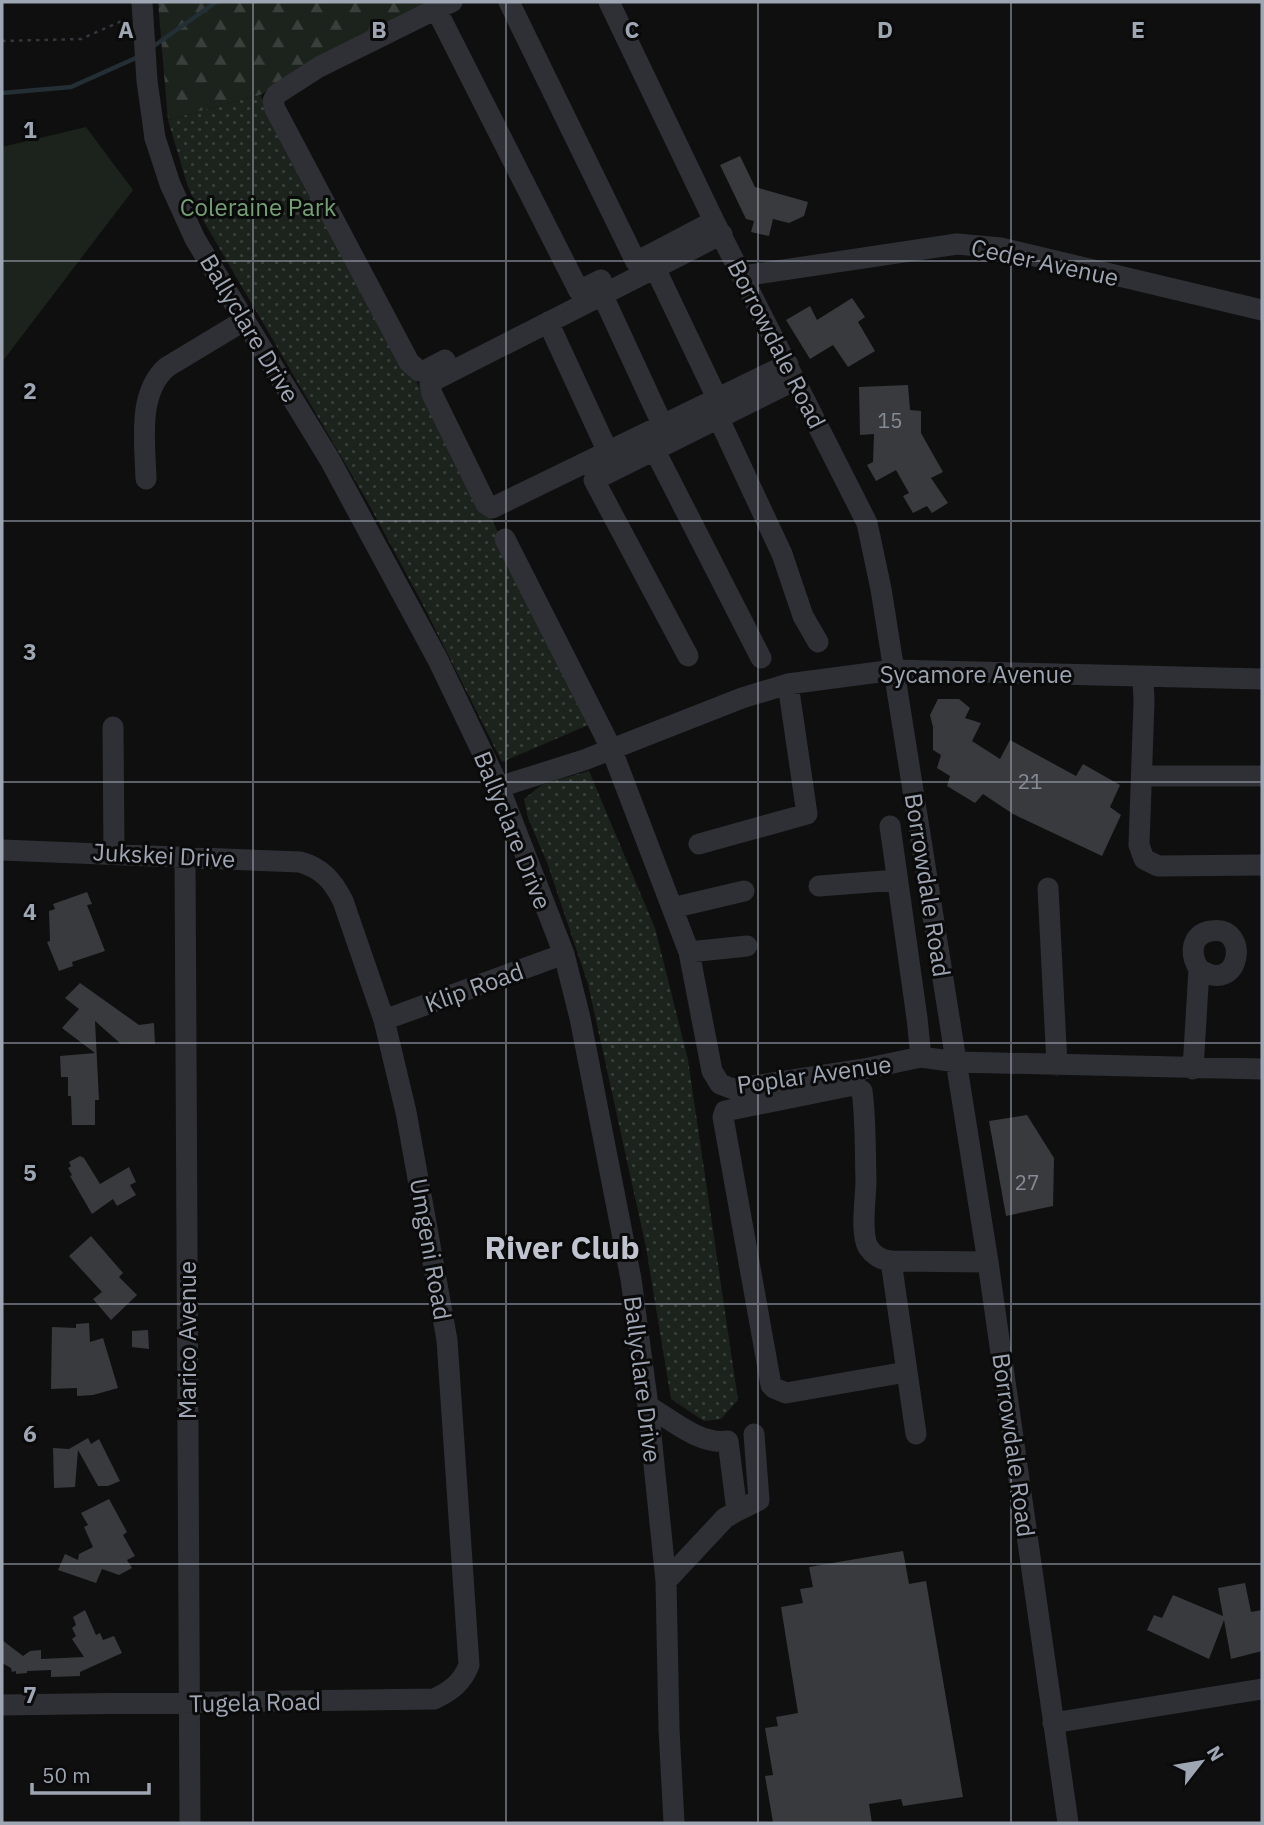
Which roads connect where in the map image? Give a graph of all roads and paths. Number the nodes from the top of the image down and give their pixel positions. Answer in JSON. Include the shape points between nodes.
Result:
{"nodes":[{"id":1,"x":167,"y":2,"type":"edge"},
{"id":2,"x":509,"y":2,"type":"edge"},
{"id":3,"x":609,"y":2,"type":"edge"},
{"id":4,"x":444,"y":5,"type":"edge"},
{"id":5,"x":142,"y":9,"type":"edge"},
{"id":6,"x":2,"y":41,"type":"edge"},
{"id":7,"x":718,"y":227,"type":"junction"},
{"id":8,"x":645,"y":265,"type":"junction"},
{"id":9,"x":743,"y":275,"type":"junction"},
{"id":10,"x":579,"y":291,"type":"junction"},
{"id":11,"x":602,"y":295,"type":"junction"},
{"id":12,"x":1262,"y":310,"type":"edge"},
{"id":13,"x":245,"y":320,"type":"junction"},
{"id":14,"x":548,"y":321,"type":"junction"},
{"id":15,"x":791,"y":372,"type":"junction"},
{"id":16,"x":718,"y":408,"type":"junction"},
{"id":17,"x":663,"y":426,"type":"junction"},
{"id":18,"x":654,"y":449,"type":"junction"},
{"id":19,"x":608,"y":452,"type":"junction"},
{"id":20,"x":146,"y":479,"type":"dead end"},
{"id":21,"x":505,"y":539,"type":"dead end"},
{"id":22,"x":818,"y":642,"type":"dead end"},
{"id":23,"x":688,"y":656,"type":"dead end"},
{"id":24,"x":761,"y":658,"type":"dead end"},
{"id":25,"x":894,"y":670,"type":"junction"},
{"id":26,"x":1143,"y":677,"type":"junction"},
{"id":27,"x":1262,"y":679,"type":"edge"},
{"id":28,"x":788,"y":684,"type":"junction"},
{"id":29,"x":113,"y":727,"type":"dead end"},
{"id":30,"x":611,"y":748,"type":"junction"},
{"id":31,"x":1142,"y":776,"type":"junction"},
{"id":32,"x":1262,"y":776,"type":"edge"},
{"id":33,"x":499,"y":787,"type":"junction"},
{"id":34,"x":890,"y":826,"type":"dead end"},
{"id":35,"x":699,"y":845,"type":"dead end"},
{"id":36,"x":2,"y":850,"type":"edge"},
{"id":37,"x":114,"y":853,"type":"junction"},
{"id":38,"x":185,"y":856,"type":"junction"},
{"id":39,"x":1262,"y":866,"type":"edge"},
{"id":40,"x":324,"y":872,"type":"joint"},
{"id":41,"x":897,"y":880,"type":"junction"},
{"id":42,"x":818,"y":886,"type":"dead end"},
{"id":43,"x":1048,"y":888,"type":"dead end"},
{"id":44,"x":744,"y":891,"type":"dead end"},
{"id":45,"x":673,"y":908,"type":"junction"},
{"id":46,"x":747,"y":946,"type":"dead end"},
{"id":47,"x":689,"y":952,"type":"junction"},
{"id":48,"x":564,"y":954,"type":"junction"},
{"id":49,"x":1199,"y":969,"type":"dead end"},
{"id":50,"x":384,"y":1020,"type":"junction"},
{"id":51,"x":921,"y":1057,"type":"junction"},
{"id":52,"x":957,"y":1062,"type":"junction"},
{"id":53,"x":1057,"y":1065,"type":"junction"},
{"id":54,"x":1192,"y":1069,"type":"junction"},
{"id":55,"x":1262,"y":1069,"type":"edge"},
{"id":56,"x":891,"y":1261,"type":"junction"},
{"id":57,"x":988,"y":1262,"type":"junction"},
{"id":58,"x":906,"y":1372,"type":"junction"},
{"id":59,"x":648,"y":1406,"type":"junction"},
{"id":60,"x":754,"y":1434,"type":"dead end"},
{"id":61,"x":916,"y":1434,"type":"dead end"},
{"id":62,"x":737,"y":1511,"type":"junction"},
{"id":63,"x":666,"y":1581,"type":"junction"},
{"id":64,"x":468,"y":1641,"type":"joint"},
{"id":65,"x":1262,"y":1689,"type":"edge"},
{"id":66,"x":188,"y":1703,"type":"junction"},
{"id":67,"x":2,"y":1705,"type":"edge"},
{"id":68,"x":1053,"y":1723,"type":"junction"},
{"id":69,"x":669,"y":1728,"type":"junction"},
{"id":70,"x":190,"y":1823,"type":"edge"},
{"id":71,"x":664,"y":1823,"type":"edge"},
{"id":72,"x":674,"y":1823,"type":"edge"},
{"id":73,"x":1068,"y":1823,"type":"edge"}],
"edges":[{"from":1,"to":5,"type":"path"},
{"from":2,"to":8,"type":"street"},
{"from":3,"to":7,"type":"street","name":"Borrowdale Road"},
{"from":4,"to":10,"type":"street"},
{"from":4,"to":10,"type":"street","via":[[319,68],[277,94],[275,109],[409,362],[419,371]]},
{"from":5,"to":6,"type":"path","via":[[81,39]]},
{"from":5,"to":13,"type":"street","name":"Ballyclare Drive","bridge":true,"via":[[155,138],[170,184],[195,239]]},
{"from":7,"to":8,"type":"street"},
{"from":7,"to":9,"type":"street","name":"Borrowdale Road"},
{"from":8,"to":10,"type":"street"},
{"from":8,"to":11,"type":"street"},
{"from":8,"to":16,"type":"street"},
{"from":9,"to":12,"type":"street","name":"Ceder Avenue","via":[[957,244],[1001,248]]},
{"from":9,"to":15,"type":"street","name":"Borrowdale Road"},
{"from":11,"to":14,"type":"street"},
{"from":11,"to":17,"type":"street"},
{"from":13,"to":20,"type":"street","via":[[158,375],[150,389],[145,424]]},
{"from":13,"to":33,"type":"street","name":"Ballyclare Drive","via":[[343,484],[438,660]]},
{"from":14,"to":19,"type":"street"},
{"from":14,"to":19,"type":"street","via":[[433,381],[432,394],[490,509]]},
{"from":15,"to":16,"type":"street"},
{"from":15,"to":25,"type":"street","name":"Borrowdale Road","via":[[867,523]]},
{"from":16,"to":17,"type":"street"},
{"from":16,"to":18,"type":"street"},
{"from":16,"to":22,"type":"street","via":[[782,554],[803,616]]},
{"from":17,"to":19,"type":"street"},
{"from":18,"to":23,"type":"street","via":[[594,481]]},
{"from":18,"to":24,"type":"street"},
{"from":21,"to":30,"type":"street","name":"Poplar Avenue"},
{"from":25,"to":26,"type":"street","name":"Sycamore Avenue"},
{"from":25,"to":28,"type":"street","name":"Sycamore Avenue"},
{"from":25,"to":52,"type":"street","name":"Borrowdale Road"},
{"from":26,"to":27,"type":"street","name":"Sycamore Avenue"},
{"from":26,"to":31,"type":"street"},
{"from":28,"to":30,"type":"street","name":"Sycamore Avenue"},
{"from":28,"to":35,"type":"street","via":[[807,814]]},
{"from":29,"to":37,"type":"street"},
{"from":30,"to":33,"type":"street","name":"Sycamore Avenue"},
{"from":30,"to":45,"type":"street","name":"Poplar Avenue"},
{"from":31,"to":32,"type":"street"},
{"from":31,"to":39,"type":"street","via":[[1139,845],[1149,863]]},
{"from":33,"to":48,"type":"street","name":"Ballyclare Drive"},
{"from":34,"to":41,"type":"street"},
{"from":36,"to":37,"type":"street","name":"Jukskei Drive"},
{"from":37,"to":38,"type":"street","name":"Jukskei Drive"},
{"from":38,"to":40,"type":"street","name":"Jukskei Drive","via":[[300,862]]},
{"from":38,"to":66,"type":"street","name":"Marico Avenue"},
{"from":40,"to":50,"type":"street","name":"Umgeni Road","via":[[343,901]]},
{"from":41,"to":42,"type":"street"},
{"from":41,"to":51,"type":"street"},
{"from":43,"to":53,"type":"street"},
{"from":44,"to":45,"type":"street"},
{"from":45,"to":47,"type":"street","name":"Poplar Avenue"},
{"from":46,"to":47,"type":"street"},
{"from":47,"to":51,"type":"street","name":"Poplar Avenue","via":[[712,1071],[720,1084],[733,1089]]},
{"from":48,"to":50,"type":"street","name":"Klip Road"},
{"from":48,"to":59,"type":"street","name":"Ballyclare Drive","via":[[631,1279]]},
{"from":49,"to":54,"type":"street"},
{"from":50,"to":64,"type":"street","name":"Umgeni Road","via":[[407,1112],[447,1340]]},
{"from":51,"to":52,"type":"street","name":"Poplar Avenue"},
{"from":52,"to":53,"type":"street","name":"Poplar Avenue"},
{"from":52,"to":57,"type":"street","name":"Borrowdale Road"},
{"from":53,"to":54,"type":"street","name":"Poplar Avenue"},
{"from":54,"to":55,"type":"street","name":"Poplar Avenue"},
{"from":56,"to":57,"type":"street"},
{"from":56,"to":58,"type":"street"},
{"from":56,"to":58,"type":"street","via":[[873,1252],[865,1236],[862,1091],[849,1086],[725,1111],[771,1385],[786,1393]]},
{"from":57,"to":68,"type":"street","name":"Borrowdale Road"},
{"from":58,"to":61,"type":"street"},
{"from":59,"to":62,"type":"street","via":[[697,1436],[715,1443],[728,1441]]},
{"from":59,"to":63,"type":"street","name":"Ballyclare Drive"},
{"from":60,"to":62,"type":"street","via":[[759,1500]]},
{"from":62,"to":63,"type":"street"},
{"from":63,"to":69,"type":"street","name":"Ballyclare Drive"},
{"from":64,"to":66,"type":"street","name":"Tugela Road","via":[[465,1676],[450,1692],[434,1699]]},
{"from":65,"to":68,"type":"street"},
{"from":66,"to":67,"type":"street","name":"Tugela Road"},
{"from":66,"to":70,"type":"street","name":"Marico Avenue"},
{"from":68,"to":73,"type":"street","name":"Borrowdale Road"},
{"from":69,"to":71,"type":"street","name":"Ballyclare Drive"},
{"from":69,"to":72,"type":"street","name":"Ballyclare Drive"}]}
